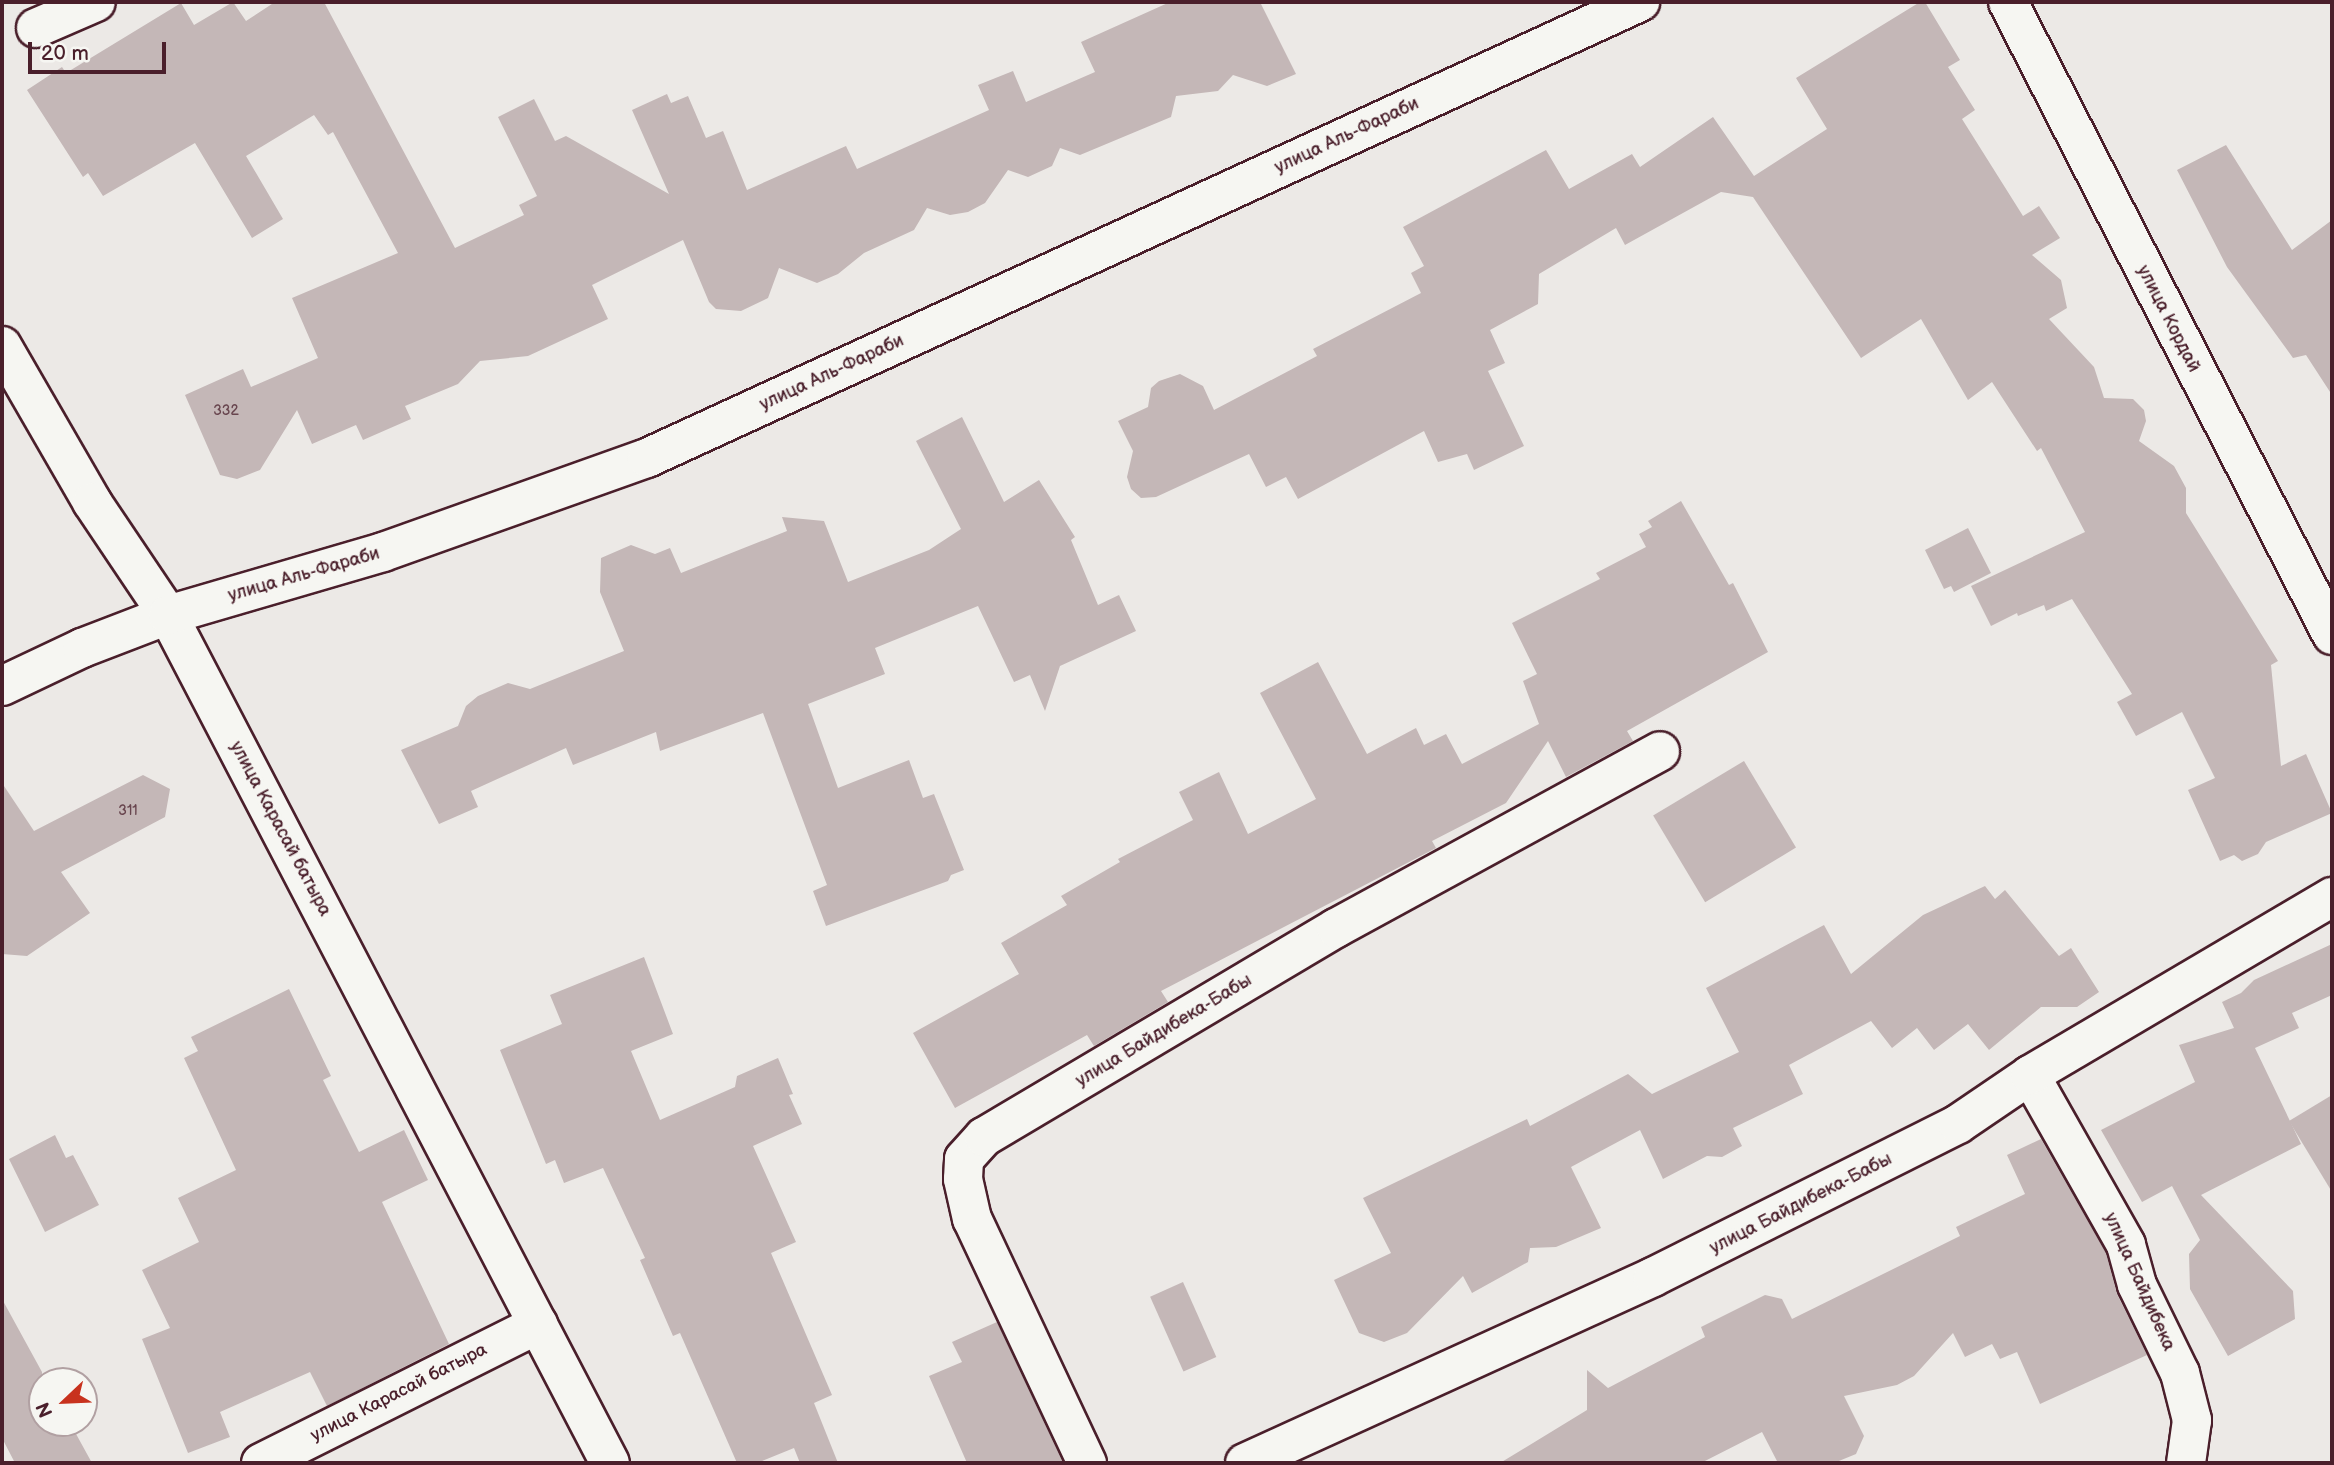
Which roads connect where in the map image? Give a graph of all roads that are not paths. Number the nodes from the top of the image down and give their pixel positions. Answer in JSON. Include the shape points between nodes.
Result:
{"nodes":[{"id":1,"x":96,"y":2,"type":"edge"},
{"id":2,"x":1640,"y":2,"type":"edge"},
{"id":3,"x":2008,"y":2,"type":"edge"},
{"id":4,"x":36,"y":28,"type":"dead end"},
{"id":5,"x":2,"y":346,"type":"edge"},
{"id":6,"x":167,"y":615,"type":"junction"},
{"id":7,"x":2332,"y":635,"type":"edge"},
{"id":8,"x":2,"y":686,"type":"edge"},
{"id":9,"x":1660,"y":751,"type":"dead end"},
{"id":10,"x":2332,"y":897,"type":"edge"},
{"id":11,"x":2030,"y":1075,"type":"junction"},
{"id":12,"x":538,"y":1324,"type":"junction"},
{"id":13,"x":261,"y":1463,"type":"edge"},
{"id":14,"x":610,"y":1463,"type":"edge"},
{"id":15,"x":1087,"y":1463,"type":"edge"},
{"id":16,"x":1245,"y":1463,"type":"edge"},
{"id":17,"x":2186,"y":1463,"type":"edge"}],
"edges":[{"from":1,"to":4,"type":"street"},
{"from":2,"to":6,"type":"street","name":"улица Аль-Фараби","via":[[647,458],[383,552]]},
{"from":3,"to":7,"type":"street","name":"улица Кордай"},
{"from":5,"to":6,"type":"street","name":"улица Карасай батыра","via":[[92,502]]},
{"from":6,"to":8,"type":"street","name":"улица Аль-Фараби"},
{"from":6,"to":12,"type":"street","name":"улица Карасай батыра"},
{"from":9,"to":15,"type":"street","name":"улица Байдибека-Бабы","via":[[1336,928],[984,1137],[964,1158],[963,1179],[972,1219]]},
{"from":10,"to":11,"type":"street","name":"улица Байдибека-Бабы"},
{"from":11,"to":16,"type":"street","name":"улица Байдибека-Бабы","via":[[1958,1124],[1653,1277]]},
{"from":11,"to":17,"type":"street","name":"улица Байдибека","via":[[2126,1245],[2137,1284],[2180,1373],[2192,1420]]},
{"from":12,"to":13,"type":"street","name":"улица Карасай батыра"},
{"from":12,"to":14,"type":"street","name":"улица Карасай батыра"}]}
